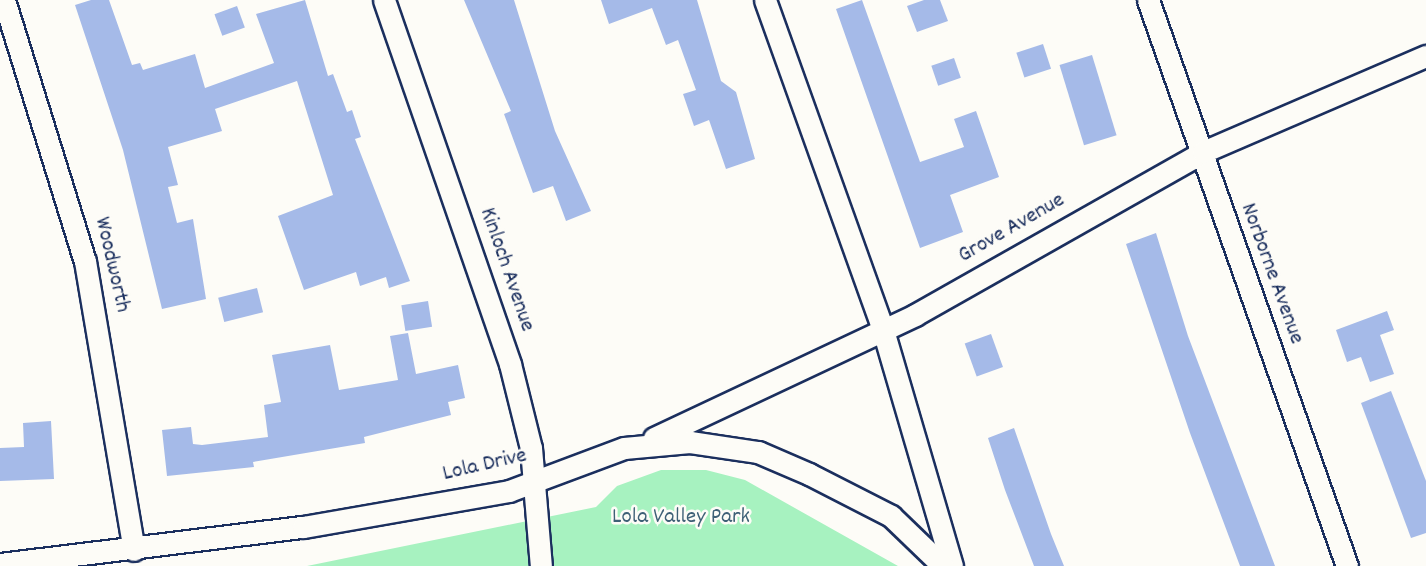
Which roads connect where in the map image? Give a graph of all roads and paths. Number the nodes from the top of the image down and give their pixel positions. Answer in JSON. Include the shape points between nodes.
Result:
{"nodes":[{"id":1,"x":4,"y":0,"type":"edge"},
{"id":2,"x":384,"y":0,"type":"edge"},
{"id":3,"x":765,"y":0,"type":"edge"},
{"id":4,"x":1148,"y":0,"type":"edge"},
{"id":5,"x":1426,"y":56,"type":"edge"},
{"id":6,"x":1203,"y":152,"type":"junction"},
{"id":7,"x":883,"y":330,"type":"junction"},
{"id":8,"x":624,"y":448,"type":"junction"},
{"id":9,"x":536,"y":483,"type":"junction"},
{"id":10,"x":134,"y":550,"type":"junction"},
{"id":11,"x":0,"y":564,"type":"edge"},
{"id":12,"x":541,"y":566,"type":"edge"},
{"id":13,"x":943,"y":566,"type":"edge"},
{"id":14,"x":951,"y":566,"type":"edge"},
{"id":15,"x":1347,"y":566,"type":"edge"}],
"edges":[{"from":1,"to":10,"type":"street","name":"Woodworth","via":[[85,261]]},
{"from":2,"to":9,"type":"street","name":"Kinloch Avenue","via":[[510,364]]},
{"from":3,"to":7,"type":"street"},
{"from":4,"to":6,"type":"street","name":"Norborne Avenue"},
{"from":5,"to":6,"type":"street","name":"Grove Avenue"},
{"from":6,"to":7,"type":"street","name":"Grove Avenue"},
{"from":6,"to":15,"type":"street","name":"Norborne Avenue"},
{"from":7,"to":8,"type":"street","name":"Grove Avenue","via":[[693,422]]},
{"from":7,"to":14,"type":"street"},
{"from":8,"to":9,"type":"street","name":"Lola Drive"},
{"from":8,"to":13,"type":"street","name":"Lola Drive","via":[[690,442],[758,452],[891,516]]},
{"from":9,"to":10,"type":"street","name":"Lola Drive","via":[[303,527]]},
{"from":9,"to":12,"type":"street","name":"Kinloch Avenue"},
{"from":10,"to":11,"type":"street","name":"Lola Drive"}]}
